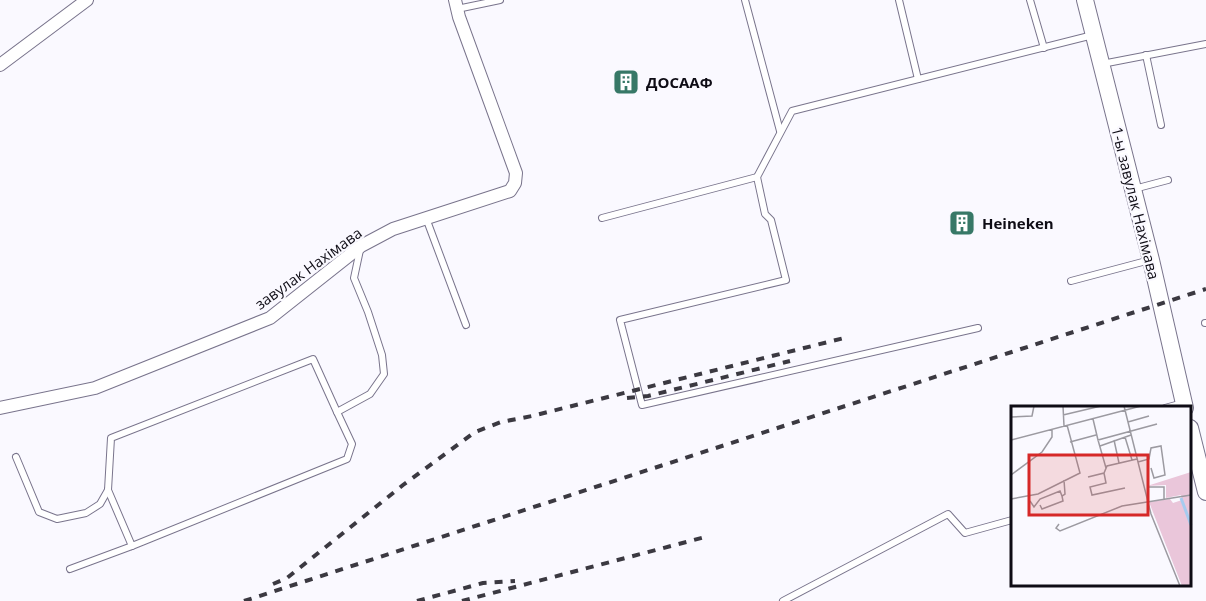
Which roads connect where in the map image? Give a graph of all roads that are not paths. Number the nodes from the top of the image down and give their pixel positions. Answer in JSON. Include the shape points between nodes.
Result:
{"nodes":[{"id":1,"x":87,"y":0,"type":"edge"},
{"id":2,"x":500,"y":0,"type":"edge"},
{"id":3,"x":745,"y":0,"type":"edge"},
{"id":4,"x":899,"y":0,"type":"edge"},
{"id":5,"x":1030,"y":0,"type":"edge"},
{"id":6,"x":1084,"y":0,"type":"edge"},
{"id":7,"x":456,"y":5,"type":"edge"},
{"id":8,"x":1094,"y":35,"type":"junction"},
{"id":9,"x":1206,"y":44,"type":"edge"},
{"id":10,"x":1044,"y":48,"type":"junction"},
{"id":11,"x":1146,"y":55,"type":"junction"},
{"id":12,"x":1101,"y":64,"type":"junction"},
{"id":13,"x":0,"y":65,"type":"edge"},
{"id":14,"x":918,"y":79,"type":"junction"},
{"id":15,"x":1161,"y":125,"type":"dead end"},
{"id":16,"x":780,"y":131,"type":"junction"},
{"id":17,"x":757,"y":177,"type":"junction"},
{"id":18,"x":1168,"y":180,"type":"dead end"},
{"id":19,"x":1133,"y":189,"type":"junction"},
{"id":20,"x":426,"y":218,"type":"junction"},
{"id":21,"x":602,"y":218,"type":"dead end"},
{"id":22,"x":361,"y":246,"type":"junction"},
{"id":23,"x":1151,"y":260,"type":"junction"},
{"id":24,"x":1071,"y":281,"type":"dead end"},
{"id":25,"x":466,"y":325,"type":"dead end"},
{"id":26,"x":978,"y":328,"type":"dead end"},
{"id":27,"x":1184,"y":405,"type":"edge"},
{"id":28,"x":0,"y":408,"type":"edge"},
{"id":29,"x":337,"y":412,"type":"junction"},
{"id":30,"x":1191,"y":434,"type":"edge"},
{"id":31,"x":16,"y":457,"type":"dead end"},
{"id":32,"x":1198,"y":472,"type":"edge"},
{"id":33,"x":108,"y":490,"type":"junction"},
{"id":34,"x":1206,"y":492,"type":"edge"},
{"id":35,"x":1011,"y":520,"type":"edge"},
{"id":36,"x":132,"y":546,"type":"junction"},
{"id":37,"x":70,"y":569,"type":"dead end"},
{"id":38,"x":783,"y":601,"type":"edge"}],
"edges":[{"from":1,"to":13,"type":"street"},
{"from":2,"to":7,"type":"lane"},
{"from":3,"to":16,"type":"lane"},
{"from":4,"to":14,"type":"lane"},
{"from":5,"to":10,"type":"lane"},
{"from":6,"to":8,"type":"street","name":"1-ы завулак Нахімава"},
{"from":7,"to":20,"type":"street","name":"завулак Нахімава","via":[[516,173],[515,183],[510,191]]},
{"from":8,"to":10,"type":"lane"},
{"from":8,"to":12,"type":"street","name":"1-ы завулак Нахімава"},
{"from":9,"to":11,"type":"lane"},
{"from":10,"to":14,"type":"lane"},
{"from":11,"to":12,"type":"lane"},
{"from":11,"to":15,"type":"lane"},
{"from":12,"to":19,"type":"street","name":"1-ы завулак Нахімава"},
{"from":14,"to":16,"type":"lane","via":[[792,111]]},
{"from":16,"to":17,"type":"lane"},
{"from":17,"to":21,"type":"lane"},
{"from":17,"to":26,"type":"lane","via":[[786,280],[620,320],[642,405]]},
{"from":18,"to":19,"type":"lane"},
{"from":19,"to":23,"type":"street","name":"1-ы завулак Нахімава"},
{"from":20,"to":22,"type":"street","name":"завулак Нахімава"},
{"from":20,"to":25,"type":"lane"},
{"from":22,"to":28,"type":"street","name":"завулак Нахімава","via":[[270,318],[95,388]]},
{"from":22,"to":29,"type":"lane","via":[[354,278],[382,355],[384,374],[370,394]]},
{"from":23,"to":24,"type":"lane"},
{"from":23,"to":27,"type":"street","name":"1-ы завулак Нахімава"},
{"from":29,"to":33,"type":"lane","via":[[313,359],[111,438]]},
{"from":29,"to":36,"type":"lane","via":[[352,444],[348,459]]},
{"from":30,"to":32,"type":"street"},
{"from":31,"to":33,"type":"lane","via":[[39,513],[57,519],[86,513],[100,504]]},
{"from":32,"to":34,"type":"street"},
{"from":33,"to":36,"type":"lane"},
{"from":35,"to":38,"type":"lane","via":[[966,533],[948,514]]},
{"from":36,"to":37,"type":"lane"}]}
